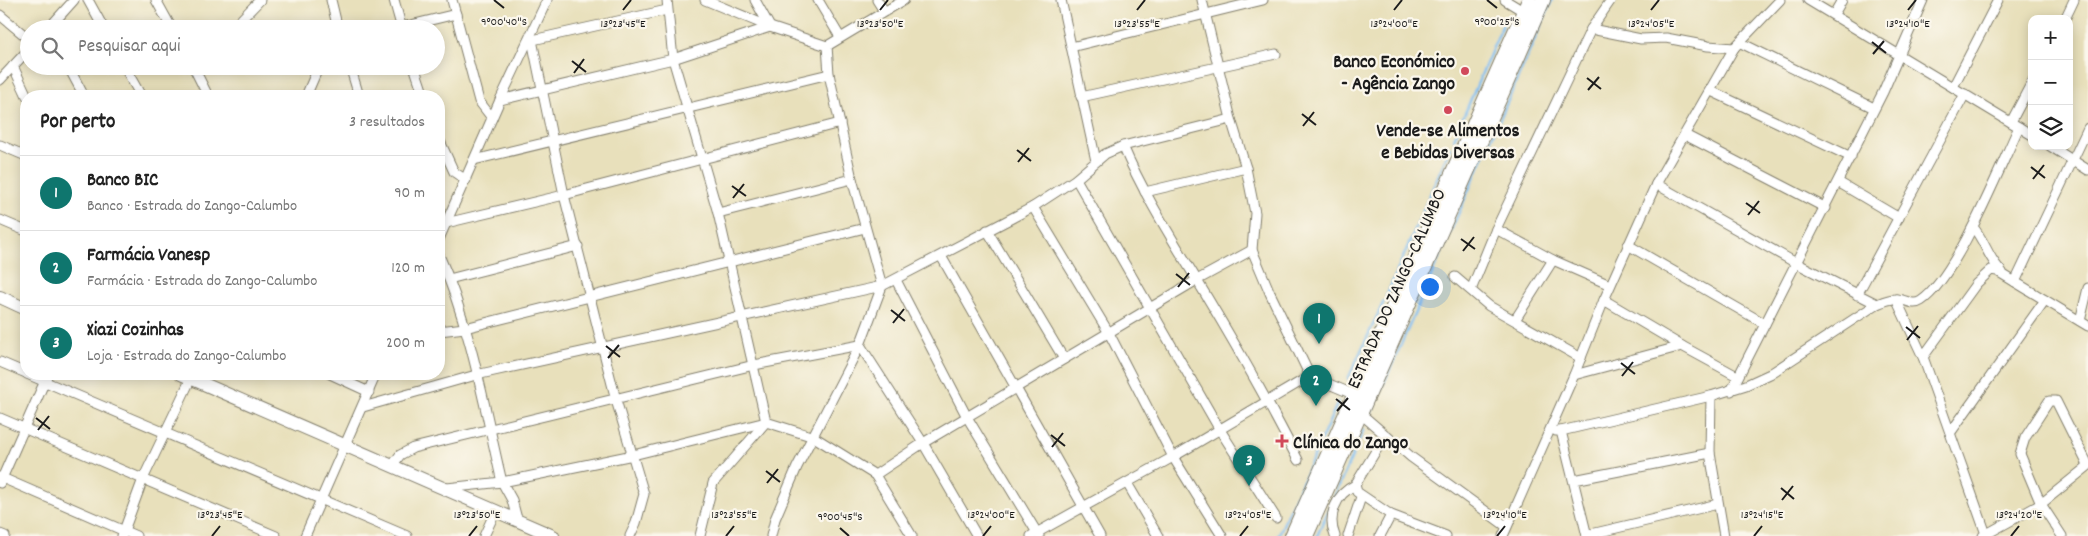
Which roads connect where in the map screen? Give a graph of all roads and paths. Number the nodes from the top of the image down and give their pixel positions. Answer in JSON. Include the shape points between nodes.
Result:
{"nodes":[{"id":1,"x":74,"y":0,"type":"edge"},
{"id":2,"x":88,"y":0,"type":"edge"},
{"id":3,"x":156,"y":0,"type":"edge"},
{"id":4,"x":260,"y":0,"type":"edge"},
{"id":5,"x":331,"y":0,"type":"edge"},
{"id":6,"x":394,"y":0,"type":"edge"},
{"id":7,"x":452,"y":0,"type":"edge"},
{"id":8,"x":547,"y":0,"type":"edge"},
{"id":9,"x":667,"y":0,"type":"edge"},
{"id":10,"x":705,"y":0,"type":"edge"},
{"id":11,"x":755,"y":0,"type":"edge"},
{"id":12,"x":818,"y":0,"type":"edge"},
{"id":13,"x":877,"y":0,"type":"edge"},
{"id":14,"x":904,"y":0,"type":"edge"},
{"id":15,"x":1061,"y":0,"type":"edge"},
{"id":16,"x":1202,"y":0,"type":"edge"},
{"id":17,"x":1263,"y":0,"type":"edge"},
{"id":18,"x":1505,"y":0,"type":"edge"},
{"id":19,"x":1543,"y":0,"type":"edge"},
{"id":20,"x":1611,"y":0,"type":"edge"},
{"id":21,"x":1780,"y":0,"type":"edge"},
{"id":22,"x":1808,"y":0,"type":"edge"},
{"id":23,"x":1842,"y":0,"type":"edge"},
{"id":24,"x":1923,"y":0,"type":"edge"},
{"id":25,"x":1998,"y":0,"type":"edge"},
{"id":26,"x":2074,"y":0,"type":"edge"},
{"id":27,"x":1526,"y":6,"type":"edge"},
{"id":28,"x":667,"y":10,"type":"junction"},
{"id":29,"x":884,"y":11,"type":"junction"},
{"id":30,"x":456,"y":14,"type":"junction"},
{"id":31,"x":1834,"y":14,"type":"junction"},
{"id":32,"x":2067,"y":15,"type":"edge"},
{"id":33,"x":0,"y":16,"type":"edge"},
{"id":34,"x":1206,"y":16,"type":"junction"},
{"id":35,"x":56,"y":20,"type":"edge"},
{"id":36,"x":99,"y":20,"type":"edge"},
{"id":37,"x":167,"y":20,"type":"edge"},
{"id":38,"x":241,"y":20,"type":"edge"},
{"id":39,"x":336,"y":20,"type":"edge"},
{"id":40,"x":398,"y":20,"type":"edge"},
{"id":41,"x":432,"y":20,"type":"edge"},
{"id":42,"x":770,"y":27,"type":"junction"},
{"id":43,"x":1591,"y":29,"type":"junction"},
{"id":44,"x":20,"y":32,"type":"edge"},
{"id":45,"x":840,"y":37,"type":"junction"},
{"id":46,"x":529,"y":41,"type":"junction"},
{"id":47,"x":827,"y":46,"type":"junction"},
{"id":48,"x":1738,"y":46,"type":"junction"},
{"id":49,"x":1071,"y":47,"type":"junction"},
{"id":50,"x":1276,"y":54,"type":"dead end"},
{"id":51,"x":1900,"y":55,"type":"junction"},
{"id":52,"x":20,"y":59,"type":"edge"},
{"id":53,"x":673,"y":59,"type":"junction"},
{"id":54,"x":13,"y":66,"type":"junction"},
{"id":55,"x":1220,"y":66,"type":"junction"},
{"id":56,"x":829,"y":74,"type":"junction"},
{"id":57,"x":73,"y":75,"type":"edge"},
{"id":58,"x":129,"y":75,"type":"edge"},
{"id":59,"x":198,"y":75,"type":"edge"},
{"id":60,"x":315,"y":75,"type":"edge"},
{"id":61,"x":353,"y":75,"type":"edge"},
{"id":62,"x":417,"y":75,"type":"edge"},
{"id":63,"x":0,"y":80,"type":"edge"},
{"id":64,"x":1953,"y":87,"type":"junction"},
{"id":65,"x":25,"y":90,"type":"edge"},
{"id":66,"x":81,"y":90,"type":"edge"},
{"id":67,"x":138,"y":90,"type":"edge"},
{"id":68,"x":205,"y":90,"type":"edge"},
{"id":69,"x":309,"y":90,"type":"edge"},
{"id":70,"x":358,"y":90,"type":"edge"},
{"id":71,"x":422,"y":90,"type":"edge"},
{"id":72,"x":542,"y":91,"type":"junction"},
{"id":73,"x":1711,"y":91,"type":"junction"},
{"id":74,"x":2028,"y":92,"type":"edge"},
{"id":75,"x":1965,"y":94,"type":"junction"},
{"id":76,"x":1081,"y":97,"type":"junction"},
{"id":77,"x":500,"y":100,"type":"junction"},
{"id":78,"x":686,"y":107,"type":"junction"},
{"id":79,"x":1874,"y":108,"type":"junction"},
{"id":80,"x":492,"y":118,"type":"junction"},
{"id":81,"x":1231,"y":119,"type":"junction"},
{"id":82,"x":840,"y":123,"type":"junction"},
{"id":83,"x":2015,"y":124,"type":"junction"},
{"id":84,"x":2088,"y":128,"type":"edge"},
{"id":85,"x":2028,"y":132,"type":"edge"},
{"id":86,"x":1685,"y":135,"type":"junction"},
{"id":87,"x":554,"y":142,"type":"junction"},
{"id":88,"x":0,"y":145,"type":"edge"},
{"id":89,"x":1123,"y":146,"type":"junction"},
{"id":90,"x":2056,"y":150,"type":"edge"},
{"id":91,"x":445,"y":152,"type":"edge"},
{"id":92,"x":20,"y":153,"type":"edge"},
{"id":93,"x":1851,"y":156,"type":"junction"},
{"id":94,"x":474,"y":160,"type":"junction"},
{"id":95,"x":701,"y":160,"type":"junction"},
{"id":96,"x":2072,"y":160,"type":"junction"},
{"id":97,"x":1096,"y":161,"type":"junction"},
{"id":98,"x":1246,"y":168,"type":"junction"},
{"id":99,"x":2088,"y":170,"type":"edge"},
{"id":100,"x":852,"y":179,"type":"junction"},
{"id":101,"x":1076,"y":179,"type":"junction"},
{"id":102,"x":466,"y":180,"type":"junction"},
{"id":103,"x":1838,"y":182,"type":"junction"},
{"id":104,"x":1656,"y":184,"type":"junction"},
{"id":105,"x":1145,"y":192,"type":"junction"},
{"id":106,"x":564,"y":196,"type":"junction"},
{"id":107,"x":1033,"y":207,"type":"junction"},
{"id":108,"x":1826,"y":208,"type":"junction"},
{"id":109,"x":718,"y":213,"type":"junction"},
{"id":110,"x":1899,"y":218,"type":"junction"},
{"id":111,"x":0,"y":220,"type":"edge"},
{"id":112,"x":446,"y":223,"type":"joint"},
{"id":113,"x":1973,"y":227,"type":"junction"},
{"id":114,"x":20,"y":228,"type":"edge"},
{"id":115,"x":865,"y":228,"type":"junction"},
{"id":116,"x":1496,"y":229,"type":"junction"},
{"id":117,"x":987,"y":230,"type":"junction"},
{"id":118,"x":1628,"y":245,"type":"junction"},
{"id":119,"x":578,"y":246,"type":"junction"},
{"id":120,"x":1252,"y":250,"type":"junction"},
{"id":121,"x":941,"y":256,"type":"junction"},
{"id":122,"x":1553,"y":260,"type":"junction"},
{"id":123,"x":729,"y":261,"type":"junction"},
{"id":124,"x":1796,"y":262,"type":"junction"},
{"id":125,"x":445,"y":269,"type":"edge"},
{"id":126,"x":1456,"y":278,"type":"dead end"},
{"id":127,"x":449,"y":279,"type":"junction"},
{"id":128,"x":2011,"y":279,"type":"junction"},
{"id":129,"x":896,"y":280,"type":"junction"},
{"id":130,"x":1197,"y":280,"type":"junction"},
{"id":131,"x":1610,"y":285,"type":"junction"},
{"id":132,"x":882,"y":286,"type":"junction"},
{"id":133,"x":2088,"y":288,"type":"edge"},
{"id":134,"x":1471,"y":290,"type":"junction"},
{"id":135,"x":1857,"y":295,"type":"junction"},
{"id":136,"x":591,"y":296,"type":"junction"},
{"id":137,"x":0,"y":297,"type":"edge"},
{"id":138,"x":1896,"y":298,"type":"junction"},
{"id":139,"x":1604,"y":300,"type":"junction"},
{"id":140,"x":2044,"y":300,"type":"junction"},
{"id":141,"x":1877,"y":304,"type":"junction"},
{"id":142,"x":20,"y":306,"type":"edge"},
{"id":143,"x":1151,"y":308,"type":"junction"},
{"id":144,"x":742,"y":316,"type":"junction"},
{"id":145,"x":1515,"y":320,"type":"junction"},
{"id":146,"x":2080,"y":321,"type":"junction"},
{"id":147,"x":1765,"y":324,"type":"junction"},
{"id":148,"x":2088,"y":326,"type":"edge"},
{"id":149,"x":465,"y":328,"type":"junction"},
{"id":150,"x":445,"y":330,"type":"edge"},
{"id":151,"x":1109,"y":333,"type":"junction"},
{"id":152,"x":860,"y":345,"type":"junction"},
{"id":153,"x":1682,"y":346,"type":"junction"},
{"id":154,"x":603,"y":347,"type":"junction"},
{"id":155,"x":1923,"y":357,"type":"junction"},
{"id":156,"x":1581,"y":358,"type":"junction"},
{"id":157,"x":1064,"y":359,"type":"junction"},
{"id":158,"x":0,"y":362,"type":"edge"},
{"id":159,"x":754,"y":365,"type":"junction"},
{"id":160,"x":20,"y":371,"type":"edge"},
{"id":161,"x":476,"y":374,"type":"junction"},
{"id":162,"x":1310,"y":376,"type":"junction"},
{"id":163,"x":1574,"y":376,"type":"junction"},
{"id":164,"x":1737,"y":376,"type":"junction"},
{"id":165,"x":46,"y":380,"type":"edge"},
{"id":166,"x":51,"y":380,"type":"edge"},
{"id":167,"x":187,"y":380,"type":"edge"},
{"id":168,"x":200,"y":380,"type":"edge"},
{"id":169,"x":343,"y":380,"type":"edge"},
{"id":170,"x":374,"y":380,"type":"edge"},
{"id":171,"x":1016,"y":388,"type":"junction"},
{"id":172,"x":1732,"y":391,"type":"junction"},
{"id":173,"x":369,"y":392,"type":"junction"},
{"id":174,"x":1355,"y":395,"type":"junction"},
{"id":175,"x":1711,"y":396,"type":"junction"},
{"id":176,"x":616,"y":400,"type":"junction"},
{"id":177,"x":1267,"y":400,"type":"junction"},
{"id":178,"x":363,"y":407,"type":"junction"},
{"id":179,"x":1360,"y":413,"type":"junction"},
{"id":180,"x":967,"y":417,"type":"junction"},
{"id":181,"x":0,"y":418,"type":"edge"},
{"id":182,"x":766,"y":422,"type":"junction"},
{"id":183,"x":24,"y":428,"type":"junction"},
{"id":184,"x":490,"y":430,"type":"junction"},
{"id":185,"x":1220,"y":430,"type":"junction"},
{"id":186,"x":1561,"y":431,"type":"junction"},
{"id":187,"x":166,"y":432,"type":"junction"},
{"id":188,"x":1549,"y":432,"type":"junction"},
{"id":189,"x":1951,"y":432,"type":"junction"},
{"id":190,"x":1385,"y":436,"type":"junction"},
{"id":191,"x":814,"y":437,"type":"junction"},
{"id":192,"x":923,"y":443,"type":"junction"},
{"id":193,"x":345,"y":447,"type":"junction"},
{"id":194,"x":1710,"y":453,"type":"junction"},
{"id":195,"x":633,"y":455,"type":"junction"},
{"id":196,"x":1173,"y":457,"type":"junction"},
{"id":197,"x":1298,"y":460,"type":"dead end"},
{"id":198,"x":392,"y":466,"type":"junction"},
{"id":199,"x":2088,"y":466,"type":"edge"},
{"id":200,"x":874,"y":475,"type":"junction"},
{"id":201,"x":143,"y":479,"type":"junction"},
{"id":202,"x":1,"y":480,"type":"edge"},
{"id":203,"x":1574,"y":480,"type":"junction"},
{"id":204,"x":502,"y":482,"type":"junction"},
{"id":205,"x":1127,"y":482,"type":"junction"},
{"id":206,"x":1354,"y":484,"type":"junction"},
{"id":207,"x":446,"y":488,"type":"junction"},
{"id":208,"x":1361,"y":497,"type":"junction"},
{"id":209,"x":322,"y":500,"type":"junction"},
{"id":210,"x":1718,"y":504,"type":"junction"},
{"id":211,"x":2041,"y":504,"type":"junction"},
{"id":212,"x":1083,"y":506,"type":"junction"},
{"id":213,"x":496,"y":510,"type":"junction"},
{"id":214,"x":1391,"y":515,"type":"junction"},
{"id":215,"x":1276,"y":518,"type":"dead end"},
{"id":216,"x":517,"y":519,"type":"junction"},
{"id":217,"x":1506,"y":526,"type":"junction"},
{"id":218,"x":1998,"y":527,"type":"junction"},
{"id":219,"x":123,"y":533,"type":"edge"},
{"id":220,"x":0,"y":534,"type":"edge"},
{"id":221,"x":1036,"y":535,"type":"edge"},
{"id":222,"x":1984,"y":535,"type":"edge"},
{"id":223,"x":5,"y":536,"type":"edge"},
{"id":224,"x":136,"y":536,"type":"edge"},
{"id":225,"x":276,"y":536,"type":"edge"},
{"id":226,"x":305,"y":536,"type":"edge"},
{"id":227,"x":406,"y":536,"type":"edge"},
{"id":228,"x":484,"y":536,"type":"edge"},
{"id":229,"x":553,"y":536,"type":"edge"},
{"id":230,"x":630,"y":536,"type":"edge"},
{"id":231,"x":700,"y":536,"type":"edge"},
{"id":232,"x":771,"y":536,"type":"edge"},
{"id":233,"x":912,"y":536,"type":"edge"},
{"id":234,"x":977,"y":536,"type":"edge"},
{"id":235,"x":1100,"y":536,"type":"edge"},
{"id":236,"x":1158,"y":536,"type":"edge"},
{"id":237,"x":1222,"y":536,"type":"edge"},
{"id":238,"x":1292,"y":536,"type":"edge"},
{"id":239,"x":1306,"y":536,"type":"edge"},
{"id":240,"x":1335,"y":536,"type":"edge"},
{"id":241,"x":1348,"y":536,"type":"edge"},
{"id":242,"x":1380,"y":536,"type":"edge"},
{"id":243,"x":1446,"y":536,"type":"edge"},
{"id":244,"x":1502,"y":536,"type":"edge"},
{"id":245,"x":1587,"y":536,"type":"edge"},
{"id":246,"x":1724,"y":536,"type":"edge"},
{"id":247,"x":2003,"y":536,"type":"edge"},
{"id":248,"x":2062,"y":536,"type":"edge"}],
"edges":[{"from":1,"to":35,"type":"street"},
{"from":2,"to":36,"type":"street"},
{"from":3,"to":37,"type":"street"},
{"from":4,"to":38,"type":"street"},
{"from":5,"to":39,"type":"street"},
{"from":6,"to":40,"type":"street"},
{"from":7,"to":30,"type":"street"},
{"from":8,"to":46,"type":"street"},
{"from":9,"to":28,"type":"street"},
{"from":10,"to":42,"type":"street"},
{"from":11,"to":42,"type":"street"},
{"from":12,"to":45,"type":"street"},
{"from":13,"to":29,"type":"street"},
{"from":14,"to":29,"type":"street"},
{"from":15,"to":49,"type":"street"},
{"from":16,"to":34,"type":"street"},
{"from":17,"to":34,"type":"street"},
{"from":18,"to":27,"type":"street"},
{"from":19,"to":179,"type":"main road","name":"ESTRADA DO ZANGO-CALUMBO"},
{"from":20,"to":43,"type":"street"},
{"from":21,"to":48,"type":"street"},
{"from":22,"to":31,"type":"street"},
{"from":23,"to":31,"type":"street"},
{"from":24,"to":51,"type":"street"},
{"from":25,"to":64,"type":"street"},
{"from":26,"to":32,"type":"street"},
{"from":27,"to":174,"type":"main road","name":"ESTRADA DO ZANGO-CALUMBO"},
{"from":28,"to":46,"type":"street"},
{"from":28,"to":53,"type":"street"},
{"from":29,"to":45,"type":"street"},
{"from":30,"to":41,"type":"street"},
{"from":30,"to":80,"type":"street","via":[[479,101]]},
{"from":31,"to":51,"type":"street"},
{"from":33,"to":44,"type":"street"},
{"from":34,"to":49,"type":"street"},
{"from":34,"to":55,"type":"street"},
{"from":42,"to":47,"type":"street"},
{"from":42,"to":53,"type":"street"},
{"from":43,"to":48,"type":"street","via":[[1642,39],[1666,38],[1708,46]]},
{"from":43,"to":116,"type":"street"},
{"from":45,"to":47,"type":"street"},
{"from":46,"to":72,"type":"street"},
{"from":46,"to":77,"type":"street"},
{"from":47,"to":56,"type":"street"},
{"from":48,"to":73,"type":"street"},
{"from":48,"to":79,"type":"street"},
{"from":49,"to":76,"type":"street"},
{"from":50,"to":55,"type":"street"},
{"from":51,"to":64,"type":"street"},
{"from":51,"to":79,"type":"street"},
{"from":52,"to":54,"type":"street"},
{"from":53,"to":72,"type":"street"},
{"from":53,"to":78,"type":"street"},
{"from":54,"to":63,"type":"street"},
{"from":54,"to":65,"type":"street"},
{"from":55,"to":76,"type":"street"},
{"from":55,"to":81,"type":"street"},
{"from":56,"to":78,"type":"street"},
{"from":56,"to":82,"type":"street"},
{"from":57,"to":66,"type":"street"},
{"from":58,"to":67,"type":"street"},
{"from":59,"to":68,"type":"street"},
{"from":60,"to":69,"type":"street"},
{"from":61,"to":70,"type":"street"},
{"from":62,"to":71,"type":"street"},
{"from":64,"to":75,"type":"street"},
{"from":72,"to":77,"type":"street"},
{"from":72,"to":87,"type":"street"},
{"from":73,"to":86,"type":"street"},
{"from":73,"to":93,"type":"street"},
{"from":74,"to":83,"type":"street"},
{"from":75,"to":83,"type":"street"},
{"from":75,"to":110,"type":"street"},
{"from":76,"to":97,"type":"street"},
{"from":77,"to":80,"type":"street"},
{"from":78,"to":87,"type":"street"},
{"from":78,"to":95,"type":"street"},
{"from":79,"to":93,"type":"street"},
{"from":80,"to":94,"type":"street"},
{"from":81,"to":89,"type":"street"},
{"from":81,"to":98,"type":"street"},
{"from":82,"to":95,"type":"street"},
{"from":82,"to":100,"type":"street"},
{"from":83,"to":85,"type":"street"},
{"from":83,"to":113,"type":"street"},
{"from":84,"to":96,"type":"street"},
{"from":86,"to":104,"type":"street"},
{"from":86,"to":108,"type":"street"},
{"from":87,"to":94,"type":"street"},
{"from":87,"to":106,"type":"street"},
{"from":88,"to":92,"type":"street"},
{"from":89,"to":97,"type":"street"},
{"from":89,"to":105,"type":"street"},
{"from":90,"to":96,"type":"street"},
{"from":91,"to":102,"type":"street","via":[[454,172]]},
{"from":93,"to":103,"type":"street"},
{"from":94,"to":102,"type":"street"},
{"from":95,"to":106,"type":"street"},
{"from":95,"to":109,"type":"street"},
{"from":96,"to":99,"type":"street"},
{"from":96,"to":128,"type":"street"},
{"from":97,"to":101,"type":"street"},
{"from":98,"to":105,"type":"street"},
{"from":98,"to":120,"type":"street","via":[[1255,213]]},
{"from":100,"to":109,"type":"street"},
{"from":100,"to":115,"type":"street"},
{"from":101,"to":107,"type":"street"},
{"from":101,"to":143,"type":"street"},
{"from":102,"to":112,"type":"street"},
{"from":103,"to":108,"type":"street"},
{"from":103,"to":110,"type":"street"},
{"from":104,"to":118,"type":"street"},
{"from":104,"to":124,"type":"street"},
{"from":105,"to":130,"type":"street"},
{"from":106,"to":112,"type":"street"},
{"from":106,"to":119,"type":"street"},
{"from":107,"to":117,"type":"street"},
{"from":107,"to":151,"type":"street"},
{"from":108,"to":124,"type":"street"},
{"from":109,"to":123,"type":"street"},
{"from":110,"to":135,"type":"street"},
{"from":111,"to":114,"type":"street"},
{"from":113,"to":128,"type":"street","via":[[1996,266]]},
{"from":113,"to":138,"type":"street","via":[[1938,285],[1929,294],[1914,304]]},
{"from":115,"to":123,"type":"street"},
{"from":115,"to":132,"type":"street"},
{"from":116,"to":122,"type":"street"},
{"from":116,"to":134,"type":"street"},
{"from":117,"to":121,"type":"street"},
{"from":117,"to":157,"type":"street"},
{"from":118,"to":131,"type":"street"},
{"from":118,"to":147,"type":"street"},
{"from":119,"to":127,"type":"street"},
{"from":119,"to":136,"type":"street"},
{"from":120,"to":130,"type":"street"},
{"from":120,"to":162,"type":"street"},
{"from":121,"to":129,"type":"street"},
{"from":121,"to":171,"type":"street"},
{"from":122,"to":131,"type":"street"},
{"from":122,"to":145,"type":"street"},
{"from":123,"to":136,"type":"street"},
{"from":123,"to":144,"type":"street"},
{"from":124,"to":135,"type":"street"},
{"from":124,"to":147,"type":"street"},
{"from":125,"to":127,"type":"street"},
{"from":126,"to":134,"type":"street"},
{"from":127,"to":149,"type":"street"},
{"from":128,"to":140,"type":"street"},
{"from":128,"to":155,"type":"street","via":[[1997,270],[1982,276]]},
{"from":129,"to":132,"type":"street"},
{"from":129,"to":180,"type":"street"},
{"from":130,"to":143,"type":"street"},
{"from":130,"to":177,"type":"street"},
{"from":131,"to":139,"type":"street"},
{"from":132,"to":144,"type":"street"},
{"from":132,"to":152,"type":"street"},
{"from":133,"to":146,"type":"street"},
{"from":134,"to":145,"type":"street","via":[[1489,306]]},
{"from":135,"to":141,"type":"street"},
{"from":136,"to":149,"type":"street"},
{"from":136,"to":154,"type":"street"},
{"from":137,"to":142,"type":"street"},
{"from":138,"to":141,"type":"street"},
{"from":138,"to":155,"type":"street"},
{"from":139,"to":153,"type":"street"},
{"from":139,"to":156,"type":"street"},
{"from":140,"to":146,"type":"street"},
{"from":140,"to":189,"type":"street"},
{"from":141,"to":172,"type":"street","via":[[1770,374]]},
{"from":143,"to":151,"type":"street"},
{"from":143,"to":185,"type":"street"},
{"from":144,"to":154,"type":"street"},
{"from":144,"to":159,"type":"street"},
{"from":145,"to":156,"type":"street"},
{"from":146,"to":148,"type":"street"},
{"from":147,"to":164,"type":"street"},
{"from":149,"to":150,"type":"street"},
{"from":149,"to":161,"type":"street"},
{"from":151,"to":157,"type":"street"},
{"from":151,"to":196,"type":"street"},
{"from":152,"to":159,"type":"street"},
{"from":152,"to":191,"type":"street"},
{"from":152,"to":192,"type":"street"},
{"from":153,"to":163,"type":"street"},
{"from":153,"to":164,"type":"street"},
{"from":154,"to":161,"type":"street"},
{"from":154,"to":176,"type":"street"},
{"from":155,"to":189,"type":"street"},
{"from":156,"to":163,"type":"street"},
{"from":157,"to":171,"type":"street"},
{"from":158,"to":160,"type":"street"},
{"from":159,"to":176,"type":"street"},
{"from":159,"to":182,"type":"street"},
{"from":161,"to":178,"type":"street"},
{"from":161,"to":184,"type":"street"},
{"from":162,"to":174,"type":"street"},
{"from":162,"to":177,"type":"street"},
{"from":163,"to":188,"type":"street"},
{"from":164,"to":172,"type":"street"},
{"from":165,"to":183,"type":"street"},
{"from":166,"to":187,"type":"street"},
{"from":167,"to":187,"type":"street"},
{"from":168,"to":193,"type":"street"},
{"from":169,"to":173,"type":"street"},
{"from":170,"to":173,"type":"street"},
{"from":171,"to":180,"type":"street"},
{"from":171,"to":212,"type":"street"},
{"from":172,"to":175,"type":"street"},
{"from":173,"to":178,"type":"street"},
{"from":174,"to":238,"type":"main road","name":"ESTRADA DO ZANGO-CALUMBO"},
{"from":175,"to":186,"type":"street"},
{"from":175,"to":194,"type":"street"},
{"from":176,"to":184,"type":"street"},
{"from":176,"to":195,"type":"street"},
{"from":177,"to":185,"type":"street"},
{"from":177,"to":197,"type":"street"},
{"from":178,"to":193,"type":"street"},
{"from":179,"to":190,"type":"street"},
{"from":179,"to":239,"type":"main road","name":"ESTRADA DO ZANGO-CALUMBO"},
{"from":180,"to":192,"type":"street"},
{"from":180,"to":221,"type":"street"},
{"from":181,"to":183,"type":"street"},
{"from":182,"to":191,"type":"street"},
{"from":182,"to":195,"type":"street"},
{"from":182,"to":231,"type":"street","via":[[714,483]]},
{"from":183,"to":201,"type":"street"},
{"from":183,"to":202,"type":"street"},
{"from":184,"to":198,"type":"street","via":[[413,448],[400,455]]},
{"from":184,"to":204,"type":"street"},
{"from":185,"to":196,"type":"street"},
{"from":185,"to":215,"type":"street"},
{"from":186,"to":188,"type":"street"},
{"from":186,"to":203,"type":"street"},
{"from":187,"to":201,"type":"street"},
{"from":187,"to":209,"type":"street"},
{"from":188,"to":217,"type":"street"},
{"from":189,"to":222,"type":"street"},
{"from":190,"to":206,"type":"street"},
{"from":190,"to":217,"type":"street"},
{"from":191,"to":200,"type":"street"},
{"from":191,"to":232,"type":"street","via":[[797,467]]},
{"from":192,"to":200,"type":"street"},
{"from":192,"to":234,"type":"street"},
{"from":193,"to":198,"type":"street"},
{"from":193,"to":209,"type":"street"},
{"from":194,"to":203,"type":"street"},
{"from":194,"to":210,"type":"street"},
{"from":195,"to":204,"type":"street"},
{"from":195,"to":230,"type":"street","via":[[644,494]]},
{"from":196,"to":205,"type":"street"},
{"from":196,"to":237,"type":"street"},
{"from":198,"to":207,"type":"street"},
{"from":199,"to":211,"type":"street"},
{"from":199,"to":211,"type":"street","via":[[2056,401],[2048,401],[2025,438],[2020,454]]},
{"from":200,"to":233,"type":"street"},
{"from":201,"to":219,"type":"street"},
{"from":201,"to":225,"type":"street"},
{"from":202,"to":219,"type":"street"},
{"from":203,"to":245,"type":"street"},
{"from":204,"to":207,"type":"street"},
{"from":204,"to":216,"type":"street","via":[[512,500]]},
{"from":205,"to":212,"type":"street"},
{"from":205,"to":236,"type":"street"},
{"from":206,"to":208,"type":"street"},
{"from":206,"to":240,"type":"street","via":[[1340,495],[1332,513]]},
{"from":207,"to":213,"type":"street"},
{"from":208,"to":214,"type":"street"},
{"from":208,"to":241,"type":"street"},
{"from":209,"to":226,"type":"street"},
{"from":209,"to":227,"type":"street"},
{"from":210,"to":245,"type":"street"},
{"from":210,"to":246,"type":"street"},
{"from":211,"to":218,"type":"street"},
{"from":211,"to":248,"type":"street"},
{"from":212,"to":221,"type":"street"},
{"from":212,"to":235,"type":"street"},
{"from":213,"to":216,"type":"street"},
{"from":213,"to":228,"type":"street"},
{"from":214,"to":242,"type":"street"},
{"from":214,"to":243,"type":"street"},
{"from":216,"to":229,"type":"street"},
{"from":217,"to":244,"type":"street"},
{"from":218,"to":222,"type":"street"},
{"from":218,"to":247,"type":"street"},
{"from":219,"to":224,"type":"street"},
{"from":220,"to":223,"type":"street"}]}
